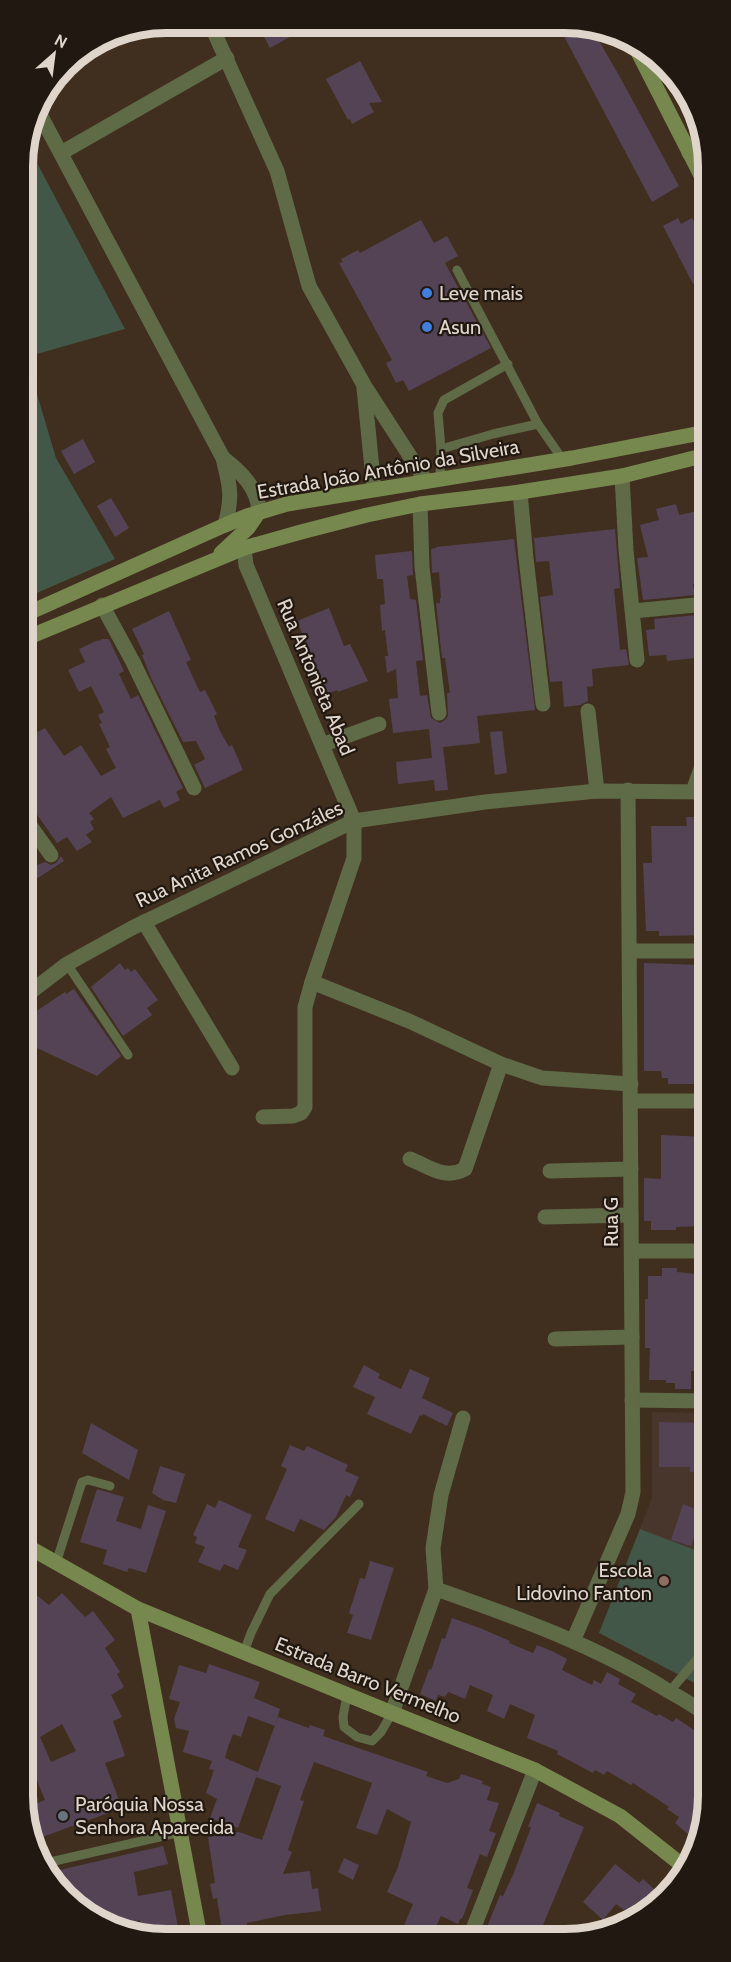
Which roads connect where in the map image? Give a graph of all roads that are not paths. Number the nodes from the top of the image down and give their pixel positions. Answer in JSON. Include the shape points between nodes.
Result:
{"nodes":[{"id":1,"x":216,"y":33,"type":"edge"},
{"id":2,"x":227,"y":58,"type":"junction"},
{"id":3,"x":649,"y":63,"type":"edge"},
{"id":4,"x":42,"y":118,"type":"edge"},
{"id":5,"x":697,"y":149,"type":"edge"},
{"id":6,"x":61,"y":153,"type":"junction"},
{"id":7,"x":689,"y":153,"type":"junction"},
{"id":8,"x":698,"y":169,"type":"edge"},
{"id":9,"x":457,"y":270,"type":"dead end"},
{"id":10,"x":508,"y":364,"type":"junction"},
{"id":11,"x":364,"y":385,"type":"junction"},
{"id":12,"x":538,"y":424,"type":"junction"},
{"id":13,"x":698,"y":434,"type":"edge"},
{"id":14,"x":441,"y":449,"type":"junction"},
{"id":15,"x":698,"y":457,"type":"edge"},
{"id":16,"x":223,"y":458,"type":"junction"},
{"id":17,"x":562,"y":460,"type":"junction"},
{"id":18,"x":622,"y":476,"type":"junction"},
{"id":19,"x":433,"y":480,"type":"junction"},
{"id":20,"x":374,"y":489,"type":"junction"},
{"id":21,"x":520,"y":492,"type":"junction"},
{"id":22,"x":420,"y":504,"type":"junction"},
{"id":23,"x":259,"y":512,"type":"junction"},
{"id":24,"x":225,"y":525,"type":"junction"},
{"id":25,"x":244,"y":548,"type":"junction"},
{"id":26,"x":212,"y":561,"type":"junction"},
{"id":27,"x":102,"y":605,"type":"junction"},
{"id":28,"x":698,"y":605,"type":"edge"},
{"id":29,"x":33,"y":611,"type":"edge"},
{"id":30,"x":633,"y":611,"type":"junction"},
{"id":31,"x":33,"y":635,"type":"edge"},
{"id":32,"x":637,"y":660,"type":"dead end"},
{"id":33,"x":543,"y":704,"type":"dead end"},
{"id":34,"x":588,"y":711,"type":"dead end"},
{"id":35,"x":439,"y":713,"type":"dead end"},
{"id":36,"x":379,"y":724,"type":"dead end"},
{"id":37,"x":322,"y":745,"type":"junction"},
{"id":38,"x":194,"y":788,"type":"dead end"},
{"id":39,"x":628,"y":790,"type":"junction"},
{"id":40,"x":597,"y":791,"type":"junction"},
{"id":41,"x":698,"y":791,"type":"edge"},
{"id":42,"x":354,"y":821,"type":"junction"},
{"id":43,"x":33,"y":830,"type":"edge"},
{"id":44,"x":51,"y":855,"type":"dead end"},
{"id":45,"x":144,"y":922,"type":"junction"},
{"id":46,"x":630,"y":951,"type":"junction"},
{"id":47,"x":698,"y":951,"type":"edge"},
{"id":48,"x":67,"y":964,"type":"junction"},
{"id":49,"x":312,"y":982,"type":"junction"},
{"id":50,"x":33,"y":990,"type":"edge"},
{"id":51,"x":129,"y":1055,"type":"dead end"},
{"id":52,"x":501,"y":1064,"type":"junction"},
{"id":53,"x":232,"y":1068,"type":"dead end"},
{"id":54,"x":631,"y":1084,"type":"junction"},
{"id":55,"x":631,"y":1101,"type":"junction"},
{"id":56,"x":698,"y":1101,"type":"edge"},
{"id":57,"x":263,"y":1117,"type":"dead end"},
{"id":58,"x":410,"y":1159,"type":"dead end"},
{"id":59,"x":631,"y":1169,"type":"junction"},
{"id":60,"x":550,"y":1171,"type":"dead end"},
{"id":61,"x":632,"y":1215,"type":"junction"},
{"id":62,"x":545,"y":1218,"type":"dead end"},
{"id":63,"x":632,"y":1251,"type":"junction"},
{"id":64,"x":698,"y":1251,"type":"edge"},
{"id":65,"x":632,"y":1337,"type":"junction"},
{"id":66,"x":555,"y":1339,"type":"dead end"},
{"id":67,"x":632,"y":1400,"type":"junction"},
{"id":68,"x":698,"y":1401,"type":"edge"},
{"id":69,"x":463,"y":1418,"type":"dead end"},
{"id":70,"x":110,"y":1486,"type":"dead end"},
{"id":71,"x":359,"y":1504,"type":"dead end"},
{"id":72,"x":33,"y":1550,"type":"edge"},
{"id":73,"x":56,"y":1563,"type":"junction"},
{"id":74,"x":436,"y":1589,"type":"junction"},
{"id":75,"x":138,"y":1609,"type":"junction"},
{"id":76,"x":573,"y":1641,"type":"junction"},
{"id":77,"x":244,"y":1652,"type":"junction"},
{"id":78,"x":698,"y":1657,"type":"edge"},
{"id":79,"x":670,"y":1691,"type":"junction"},
{"id":80,"x":347,"y":1695,"type":"junction"},
{"id":81,"x":698,"y":1709,"type":"edge"},
{"id":82,"x":392,"y":1713,"type":"junction"},
{"id":83,"x":535,"y":1770,"type":"junction"},
{"id":84,"x":181,"y":1832,"type":"junction"},
{"id":85,"x":51,"y":1862,"type":"edge"},
{"id":86,"x":680,"y":1863,"type":"edge"},
{"id":87,"x":199,"y":1929,"type":"edge"},
{"id":88,"x":473,"y":1929,"type":"edge"}],
"edges":[{"from":1,"to":2,"type":"street"},
{"from":2,"to":6,"type":"street"},
{"from":2,"to":11,"type":"street","via":[[277,171],[309,286]]},
{"from":3,"to":7,"type":"main road"},
{"from":4,"to":6,"type":"street"},
{"from":5,"to":7,"type":"street"},
{"from":6,"to":16,"type":"street"},
{"from":7,"to":8,"type":"main road"},
{"from":9,"to":10,"type":"lane"},
{"from":10,"to":12,"type":"lane"},
{"from":10,"to":14,"type":"lane","via":[[444,400],[438,413]]},
{"from":11,"to":19,"type":"street"},
{"from":11,"to":20,"type":"street"},
{"from":12,"to":14,"type":"lane"},
{"from":12,"to":17,"type":"lane"},
{"from":13,"to":17,"type":"main road","name":"Estrada João Antônio da Silveira"},
{"from":14,"to":19,"type":"lane"},
{"from":15,"to":18,"type":"main road","name":"Estrada João Antônio da Silveira"},
{"from":16,"to":23,"type":"street","via":[[252,489]]},
{"from":16,"to":24,"type":"street","via":[[230,502]]},
{"from":17,"to":19,"type":"main road","name":"Estrada João Antônio da Silveira"},
{"from":18,"to":21,"type":"main road","name":"Estrada João Antônio da Silveira"},
{"from":18,"to":30,"type":"street"},
{"from":19,"to":20,"type":"main road","name":"Estrada João Antônio da Silveira"},
{"from":20,"to":23,"type":"main road","name":"Estrada João Antônio da Silveira"},
{"from":21,"to":22,"type":"main road","name":"Estrada João Antônio da Silveira"},
{"from":21,"to":33,"type":"street"},
{"from":22,"to":25,"type":"main road","name":"Estrada João Antônio da Silveira","via":[[367,514]]},
{"from":22,"to":35,"type":"street","via":[[422,567]]},
{"from":23,"to":24,"type":"main road","name":"Estrada João Antônio da Silveira"},
{"from":23,"to":26,"type":"main road","via":[[248,528]]},
{"from":24,"to":29,"type":"main road","name":"Estrada João Antônio da Silveira"},
{"from":25,"to":26,"type":"main road","name":"Estrada João Antônio da Silveira"},
{"from":25,"to":37,"type":"street","name":"Rua Antonieta Abad","via":[[246,565]]},
{"from":26,"to":27,"type":"main road","name":"Estrada João Antônio da Silveira"},
{"from":27,"to":31,"type":"main road","name":"Estrada João Antônio da Silveira"},
{"from":27,"to":38,"type":"street"},
{"from":28,"to":30,"type":"street"},
{"from":30,"to":32,"type":"street"},
{"from":34,"to":40,"type":"street"},
{"from":36,"to":37,"type":"street"},
{"from":37,"to":42,"type":"street","name":"Rua Antonieta Abad"},
{"from":39,"to":40,"type":"street","name":"Rua Anita Ramos Gonzáles"},
{"from":39,"to":41,"type":"street","name":"Rua Anita Ramos Gonzáles"},
{"from":39,"to":46,"type":"street","name":"Rua G"},
{"from":40,"to":42,"type":"street","name":"Rua Anita Ramos Gonzáles"},
{"from":42,"to":45,"type":"street","name":"Rua Anita Ramos Gonzáles"},
{"from":42,"to":49,"type":"street","via":[[354,858]]},
{"from":43,"to":44,"type":"street"},
{"from":45,"to":48,"type":"street","name":"Rua Anita Ramos Gonzáles"},
{"from":45,"to":53,"type":"street"},
{"from":46,"to":47,"type":"street"},
{"from":46,"to":54,"type":"street","name":"Rua G"},
{"from":48,"to":50,"type":"street","name":"Rua Anita Ramos Gonzáles"},
{"from":48,"to":51,"type":"lane"},
{"from":49,"to":52,"type":"street"},
{"from":49,"to":57,"type":"street","via":[[305,1007],[305,1107],[293,1116]]},
{"from":52,"to":54,"type":"street","via":[[542,1078]]},
{"from":52,"to":58,"type":"street","via":[[465,1169],[445,1174]]},
{"from":54,"to":55,"type":"street","name":"Rua G"},
{"from":55,"to":56,"type":"street"},
{"from":55,"to":59,"type":"street","name":"Rua G"},
{"from":59,"to":60,"type":"street"},
{"from":59,"to":61,"type":"street","name":"Rua G"},
{"from":61,"to":62,"type":"street"},
{"from":61,"to":63,"type":"street","name":"Rua G"},
{"from":63,"to":64,"type":"street"},
{"from":63,"to":65,"type":"street","name":"Rua G"},
{"from":65,"to":66,"type":"street"},
{"from":65,"to":67,"type":"street","name":"Rua G"},
{"from":67,"to":68,"type":"street"},
{"from":67,"to":76,"type":"street","name":"Rua G","via":[[633,1492],[628,1514]]},
{"from":69,"to":74,"type":"street","via":[[441,1495],[433,1548]]},
{"from":70,"to":73,"type":"lane","via":[[82,1482]]},
{"from":71,"to":77,"type":"lane","via":[[270,1593]]},
{"from":72,"to":73,"type":"main road","name":"Estrada Barro Vermelho"},
{"from":73,"to":75,"type":"main road","name":"Estrada Barro Vermelho"},
{"from":74,"to":76,"type":"street"},
{"from":74,"to":82,"type":"street"},
{"from":75,"to":77,"type":"main road","name":"Estrada Barro Vermelho"},
{"from":75,"to":84,"type":"main road"},
{"from":76,"to":79,"type":"street"},
{"from":77,"to":80,"type":"main road","name":"Estrada Barro Vermelho"},
{"from":78,"to":79,"type":"lane"},
{"from":79,"to":81,"type":"street"},
{"from":80,"to":82,"type":"main road","name":"Estrada Barro Vermelho"},
{"from":80,"to":82,"type":"lane","via":[[344,1727],[357,1737],[372,1741]]},
{"from":82,"to":83,"type":"main road","name":"Estrada Barro Vermelho"},
{"from":83,"to":86,"type":"main road","name":"Estrada Barro Vermelho","via":[[620,1816]]},
{"from":83,"to":88,"type":"street"},
{"from":84,"to":85,"type":"lane"},
{"from":84,"to":87,"type":"main road"}]}
